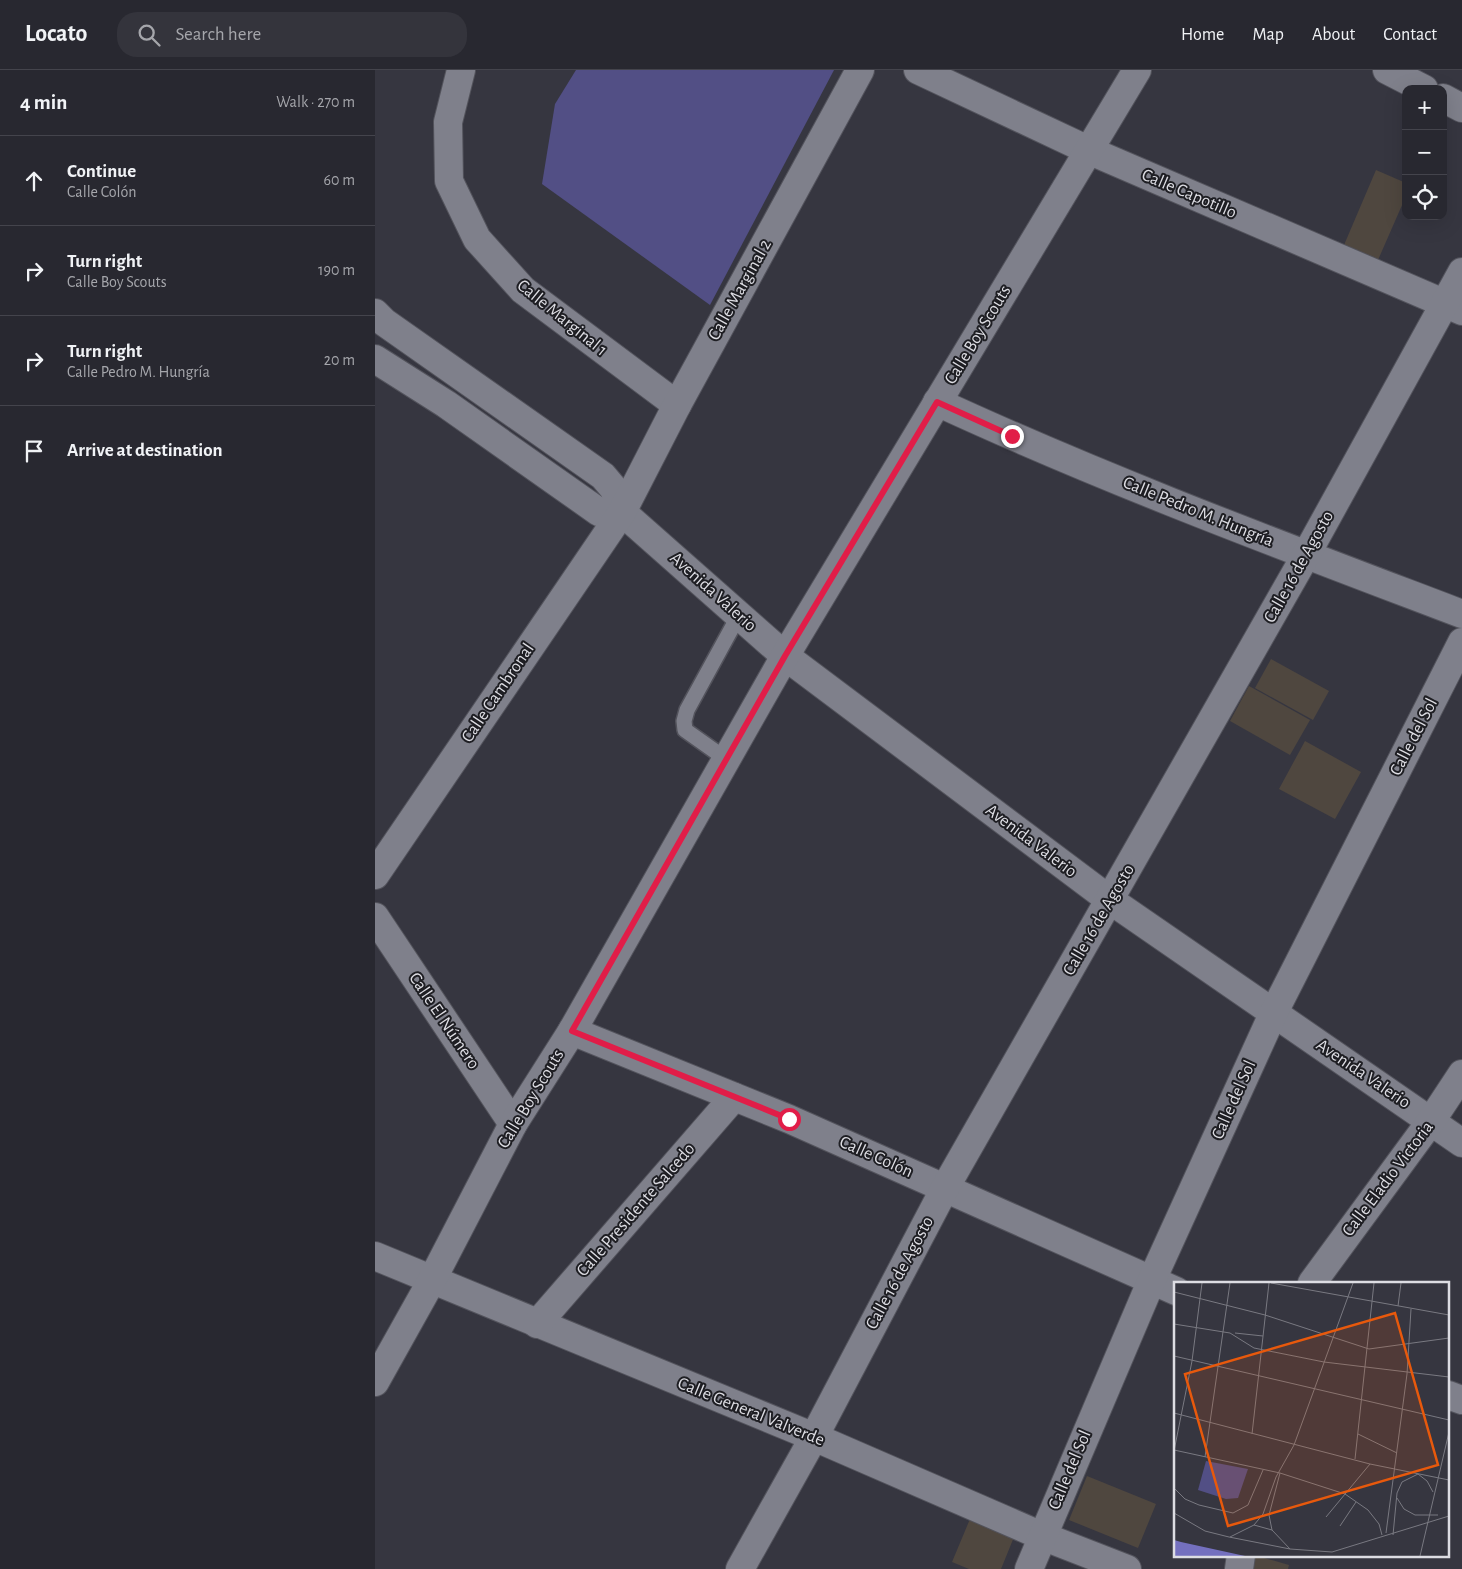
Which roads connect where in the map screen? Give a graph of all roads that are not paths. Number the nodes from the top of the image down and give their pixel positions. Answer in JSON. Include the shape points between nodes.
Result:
{"nodes":[{"id":1,"x":461,"y":70,"type":"edge"},
{"id":2,"x":860,"y":70,"type":"edge"},
{"id":3,"x":918,"y":70,"type":"edge"},
{"id":4,"x":1137,"y":70,"type":"edge"},
{"id":5,"x":1387,"y":70,"type":"edge"},
{"id":6,"x":1416,"y":85,"type":"edge"},
{"id":7,"x":1447,"y":100,"type":"edge"},
{"id":8,"x":1462,"y":108,"type":"edge"},
{"id":9,"x":1088,"y":150,"type":"junction"},
{"id":10,"x":1462,"y":272,"type":"edge"},
{"id":11,"x":1454,"y":308,"type":"edge"},
{"id":12,"x":375,"y":313,"type":"edge"},
{"id":13,"x":375,"y":359,"type":"edge"},
{"id":14,"x":937,"y":402,"type":"junction"},
{"id":15,"x":677,"y":405,"type":"junction"},
{"id":16,"x":622,"y":512,"type":"junction"},
{"id":17,"x":1306,"y":555,"type":"junction"},
{"id":18,"x":1462,"y":614,"type":"edge"},
{"id":19,"x":739,"y":615,"type":"junction"},
{"id":20,"x":1462,"y":642,"type":"edge"},
{"id":21,"x":785,"y":656,"type":"junction"},
{"id":22,"x":726,"y":760,"type":"junction"},
{"id":23,"x":375,"y":875,"type":"edge"},
{"id":24,"x":1110,"y":900,"type":"junction"},
{"id":25,"x":375,"y":917,"type":"edge"},
{"id":26,"x":1273,"y":1014,"type":"junction"},
{"id":27,"x":572,"y":1031,"type":"junction"},
{"id":28,"x":1462,"y":1074,"type":"edge"},
{"id":29,"x":734,"y":1097,"type":"junction"},
{"id":30,"x":1431,"y":1121,"type":"junction"},
{"id":31,"x":513,"y":1124,"type":"junction"},
{"id":32,"x":1462,"y":1143,"type":"edge"},
{"id":33,"x":945,"y":1188,"type":"junction"},
{"id":34,"x":375,"y":1256,"type":"edge"},
{"id":35,"x":432,"y":1280,"type":"junction"},
{"id":36,"x":1151,"y":1282,"type":"junction"},
{"id":37,"x":1312,"y":1282,"type":"edge"},
{"id":38,"x":1174,"y":1290,"type":"edge"},
{"id":39,"x":537,"y":1324,"type":"junction"},
{"id":40,"x":375,"y":1382,"type":"edge"},
{"id":41,"x":1449,"y":1394,"type":"edge"},
{"id":42,"x":1462,"y":1400,"type":"edge"},
{"id":43,"x":814,"y":1437,"type":"junction"},
{"id":44,"x":1042,"y":1536,"type":"junction"},
{"id":45,"x":1241,"y":1556,"type":"edge"},
{"id":46,"x":740,"y":1569,"type":"edge"},
{"id":47,"x":1029,"y":1569,"type":"edge"},
{"id":48,"x":1127,"y":1569,"type":"edge"},
{"id":49,"x":1239,"y":1569,"type":"edge"}],
"edges":[{"from":1,"to":15,"type":"street","name":"Calle Marginal 1","via":[[448,122],[449,181],[477,239],[523,290]]},
{"from":2,"to":15,"type":"street","name":"Calle Marginal 2"},
{"from":3,"to":9,"type":"street","name":"Calle Capotillo"},
{"from":4,"to":9,"type":"street","name":"Calle Boy Scouts"},
{"from":5,"to":6,"type":"street"},
{"from":7,"to":8,"type":"street"},
{"from":9,"to":11,"type":"street","name":"Calle Capotillo"},
{"from":9,"to":14,"type":"street","name":"Calle Boy Scouts"},
{"from":10,"to":11,"type":"street","name":"Calle 16 de Agosto"},
{"from":11,"to":17,"type":"street","name":"Calle 16 de Agosto"},
{"from":12,"to":16,"type":"street","name":"Avenida Valerio","via":[[603,476],[614,489]]},
{"from":13,"to":16,"type":"street","via":[[446,404],[599,512]]},
{"from":14,"to":17,"type":"street","name":"Calle Pedro M. Hungría","via":[[1012,436]]},
{"from":14,"to":21,"type":"street","name":"Calle Boy Scouts"},
{"from":15,"to":16,"type":"street","name":"Calle Marginal 2"},
{"from":16,"to":19,"type":"street","name":"Avenida Valerio"},
{"from":16,"to":23,"type":"street","name":"Calle Cambronal"},
{"from":17,"to":18,"type":"street","name":"Calle Pedro M. Hungría"},
{"from":17,"to":24,"type":"street","name":"Calle 16 de Agosto"},
{"from":19,"to":21,"type":"street","name":"Avenida Valerio"},
{"from":19,"to":22,"type":"lane","via":[[683,721],[685,730]]},
{"from":20,"to":26,"type":"street","name":"Calle del Sol"},
{"from":21,"to":22,"type":"street","name":"Calle Boy Scouts"},
{"from":21,"to":24,"type":"street","name":"Avenida Valerio"},
{"from":22,"to":27,"type":"street","name":"Calle Boy Scouts"},
{"from":24,"to":26,"type":"street","name":"Avenida Valerio"},
{"from":24,"to":33,"type":"street","name":"Calle 16 de Agosto"},
{"from":25,"to":31,"type":"street","name":"Calle El Número"},
{"from":26,"to":30,"type":"street","name":"Avenida Valerio"},
{"from":26,"to":36,"type":"street","name":"Calle del Sol"},
{"from":27,"to":29,"type":"street","name":"Calle Colón"},
{"from":27,"to":31,"type":"street","name":"Calle Boy Scouts"},
{"from":28,"to":30,"type":"street","name":"Calle Eladio Victoria"},
{"from":29,"to":33,"type":"street","name":"Calle Colón"},
{"from":29,"to":39,"type":"street","name":"Calle Presidente Salcedo"},
{"from":30,"to":32,"type":"street","name":"Avenida Valerio"},
{"from":30,"to":37,"type":"street","name":"Calle Eladio Victoria"},
{"from":31,"to":35,"type":"street","name":"Calle Boy Scouts"},
{"from":33,"to":36,"type":"street","name":"Calle Colón"},
{"from":33,"to":43,"type":"street","name":"Calle 16 de Agosto"},
{"from":34,"to":35,"type":"street","name":"Calle General Valverde"},
{"from":35,"to":39,"type":"street","name":"Calle General Valverde"},
{"from":35,"to":40,"type":"street","name":"Calle Boy Scouts"},
{"from":36,"to":38,"type":"street","name":"Calle Colón"},
{"from":36,"to":44,"type":"street","name":"Calle del Sol"},
{"from":39,"to":43,"type":"street","name":"Calle General Valverde"},
{"from":41,"to":42,"type":"street"},
{"from":43,"to":44,"type":"street","name":"Calle General Valverde"},
{"from":43,"to":46,"type":"street","name":"Calle 16 de Agosto"},
{"from":44,"to":47,"type":"street","name":"Calle del Sol"},
{"from":44,"to":48,"type":"street","name":"Calle General Valverde"},
{"from":45,"to":49,"type":"street"}]}
